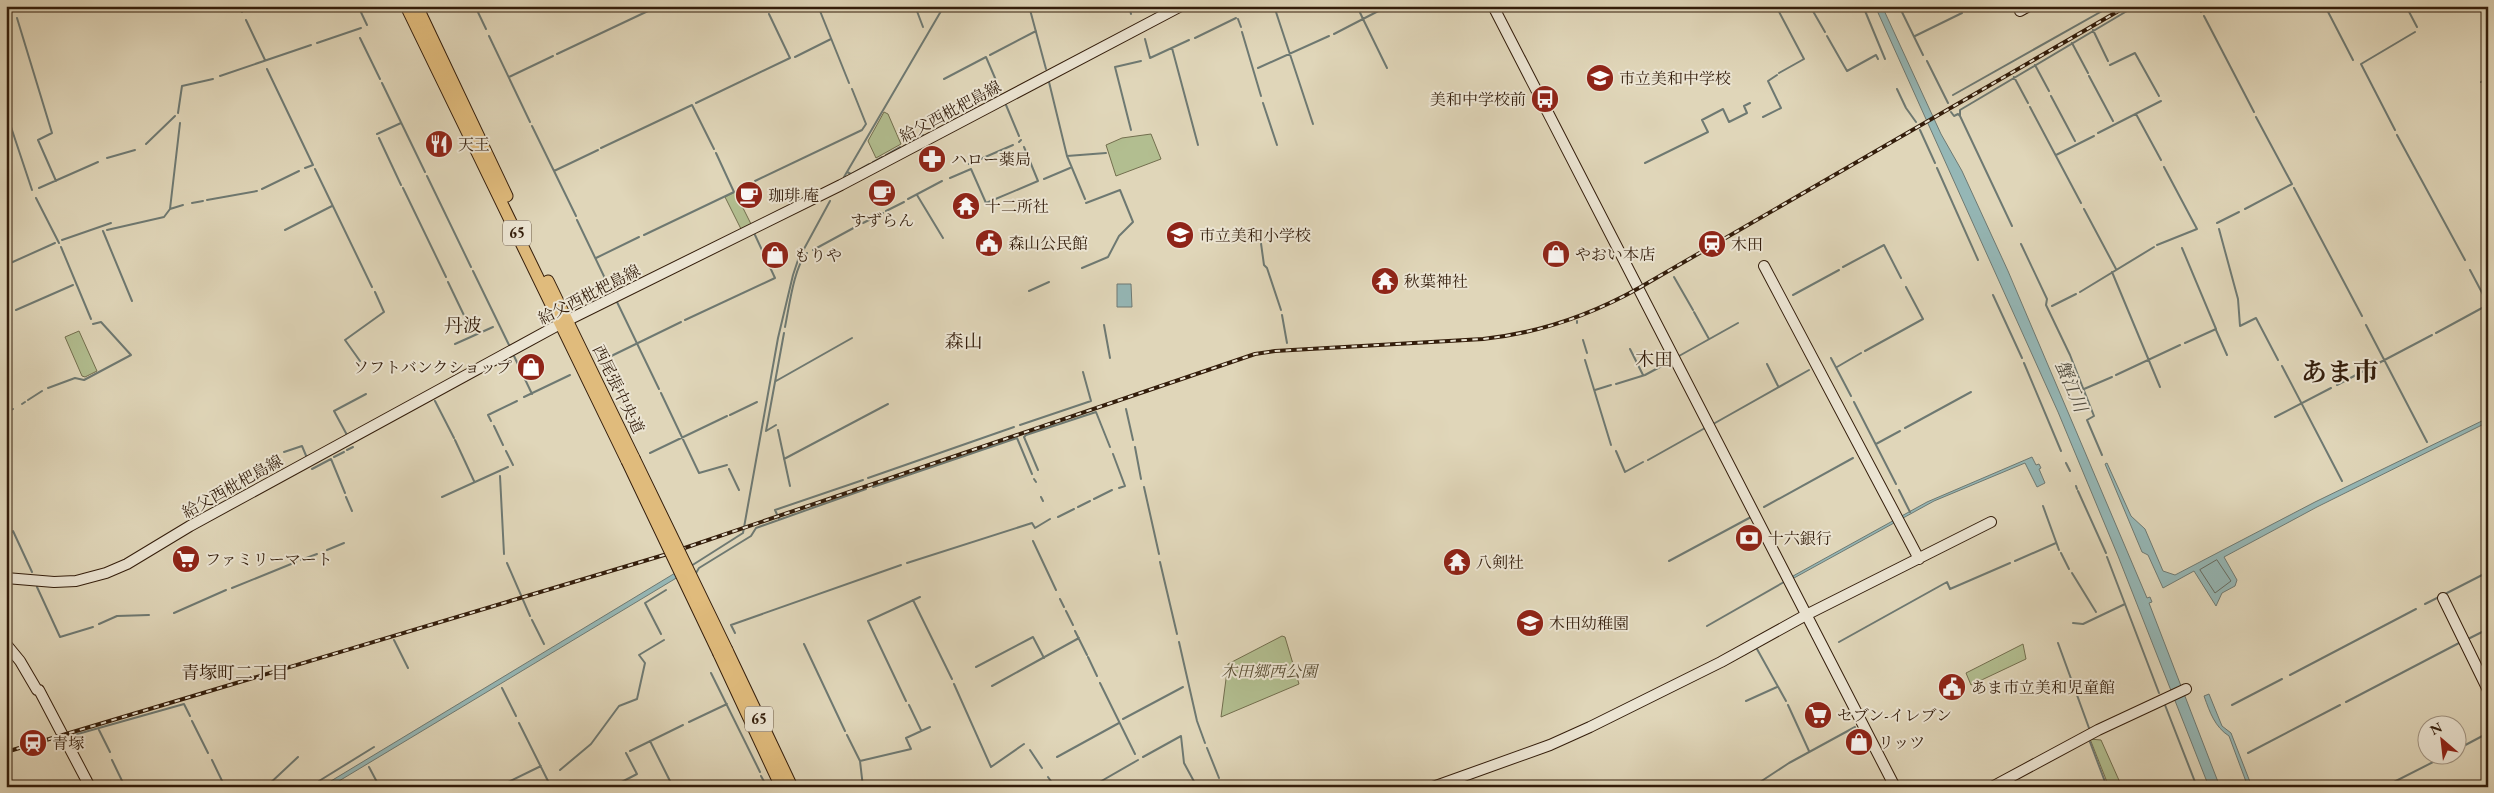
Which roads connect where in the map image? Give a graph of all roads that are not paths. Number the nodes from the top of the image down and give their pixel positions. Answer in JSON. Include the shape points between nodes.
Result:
{"nodes":[{"id":1,"x":406,"y":6,"type":"edge"},
{"id":2,"x":416,"y":6,"type":"edge"},
{"id":3,"x":1181,"y":6,"type":"edge"},
{"id":4,"x":1493,"y":6,"type":"edge"},
{"id":5,"x":1764,"y":266,"type":"dead end"},
{"id":6,"x":564,"y":322,"type":"junction"},
{"id":7,"x":1991,"y":522,"type":"dead end"},
{"id":8,"x":1919,"y":559,"type":"junction"},
{"id":9,"x":6,"y":578,"type":"edge"},
{"id":10,"x":2443,"y":598,"type":"dead end"},
{"id":11,"x":1806,"y":614,"type":"junction"},
{"id":12,"x":6,"y":644,"type":"edge"},
{"id":13,"x":723,"y":652,"type":"junction"},
{"id":14,"x":2186,"y":689,"type":"dead end"},
{"id":15,"x":2488,"y":690,"type":"edge"},
{"id":16,"x":90,"y":787,"type":"edge"},
{"id":17,"x":781,"y":787,"type":"edge"},
{"id":18,"x":792,"y":787,"type":"edge"},
{"id":19,"x":1433,"y":787,"type":"edge"},
{"id":20,"x":1895,"y":787,"type":"edge"},
{"id":21,"x":1992,"y":787,"type":"edge"}],
"edges":[{"from":1,"to":6,"type":"main road","name":"西尾張中央道","number":"65"},
{"from":2,"to":6,"type":"main road","name":"西尾張中央道","number":"65"},
{"from":3,"to":6,"type":"street","name":"給父西枇杷島線","via":[[841,186]]},
{"from":4,"to":11,"type":"street"},
{"from":5,"to":8,"type":"street"},
{"from":6,"to":9,"type":"street","name":"給父西枇杷島線","via":[[106,573],[76,581]]},
{"from":6,"to":13,"type":"main road","name":"西尾張中央道","number":"65","bridge":true},
{"from":7,"to":8,"type":"street"},
{"from":8,"to":11,"type":"street"},
{"from":10,"to":15,"type":"street"},
{"from":11,"to":19,"type":"street","via":[[1721,662],[1590,727],[1550,745]]},
{"from":11,"to":20,"type":"street"},
{"from":12,"to":16,"type":"street","via":[[39,690]]},
{"from":13,"to":17,"type":"main road","name":"西尾張中央道","number":"65"},
{"from":13,"to":18,"type":"main road","name":"西尾張中央道","number":"65"},
{"from":14,"to":21,"type":"street","via":[[2098,730]]}]}
